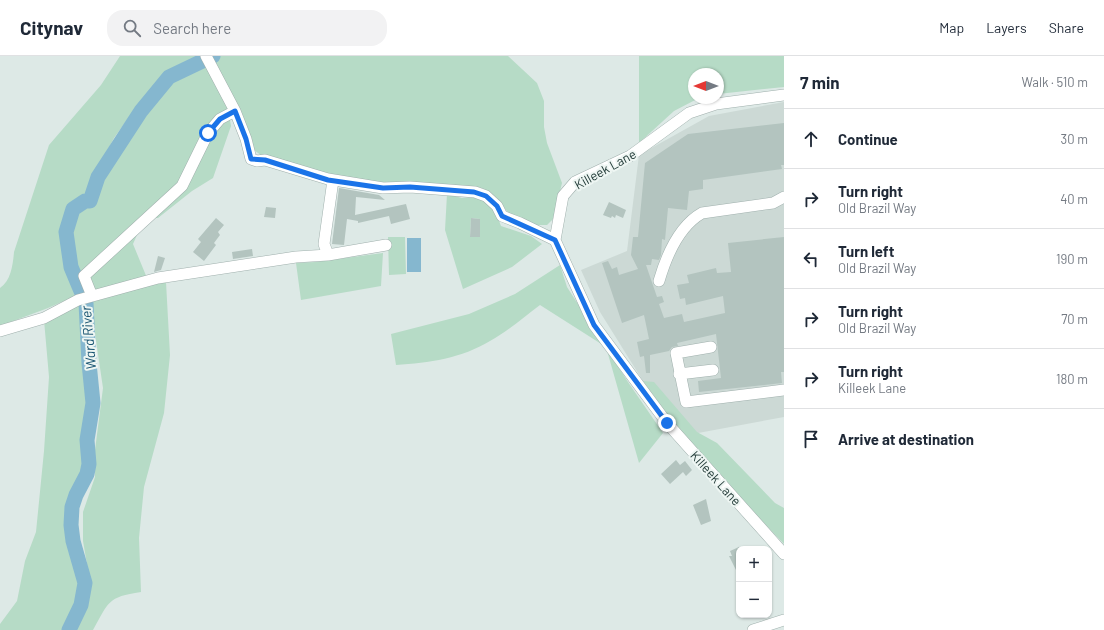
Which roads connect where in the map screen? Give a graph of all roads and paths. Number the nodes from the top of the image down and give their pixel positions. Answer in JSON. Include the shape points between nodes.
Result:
{"nodes":[{"id":1,"x":206,"y":56,"type":"edge"},
{"id":2,"x":784,"y":96,"type":"edge"},
{"id":3,"x":235,"y":111,"type":"junction"},
{"id":4,"x":333,"y":180,"type":"junction"},
{"id":5,"x":784,"y":197,"type":"edge"},
{"id":6,"x":555,"y":240,"type":"junction"},
{"id":7,"x":386,"y":245,"type":"dead end"},
{"id":8,"x":328,"y":255,"type":"junction"},
{"id":9,"x":79,"y":265,"type":"dead end"},
{"id":10,"x":84,"y":276,"type":"junction"},
{"id":11,"x":659,"y":281,"type":"dead end"},
{"id":12,"x":86,"y":298,"type":"junction"},
{"id":13,"x":0,"y":331,"type":"edge"},
{"id":14,"x":711,"y":348,"type":"dead end"},
{"id":15,"x":713,"y":370,"type":"dead end"},
{"id":16,"x":679,"y":374,"type":"junction"},
{"id":17,"x":784,"y":390,"type":"edge"},
{"id":18,"x":784,"y":554,"type":"edge"},
{"id":19,"x":784,"y":620,"type":"edge"},
{"id":20,"x":753,"y":630,"type":"edge"}],
"edges":[{"from":1,"to":3,"type":"street"},
{"from":2,"to":6,"type":"street","name":"Killeek Lane","via":[[716,104],[689,113],[630,156],[575,182],[563,196]]},
{"from":3,"to":4,"type":"street","via":[[251,159],[265,160]]},
{"from":3,"to":10,"type":"street","via":[[220,119],[208,133],[182,186]]},
{"from":4,"to":6,"type":"street","via":[[383,188],[410,187],[474,192],[486,196],[497,206],[502,216]]},
{"from":4,"to":8,"type":"street","via":[[324,244]]},
{"from":5,"to":11,"type":"street","via":[[773,203],[695,216],[673,246]]},
{"from":6,"to":18,"type":"street","name":"Killeek Lane","via":[[594,325],[667,423]]},
{"from":7,"to":8,"type":"street"},
{"from":8,"to":12,"type":"street","via":[[296,257],[165,277]]},
{"from":9,"to":10,"type":"street"},
{"from":10,"to":12,"type":"street"},
{"from":12,"to":13,"type":"street","via":[[44,318]]},
{"from":14,"to":16,"type":"street","via":[[676,352]]},
{"from":15,"to":16,"type":"street"},
{"from":16,"to":17,"type":"street","via":[[686,402]]},
{"from":19,"to":20,"type":"street"}]}
